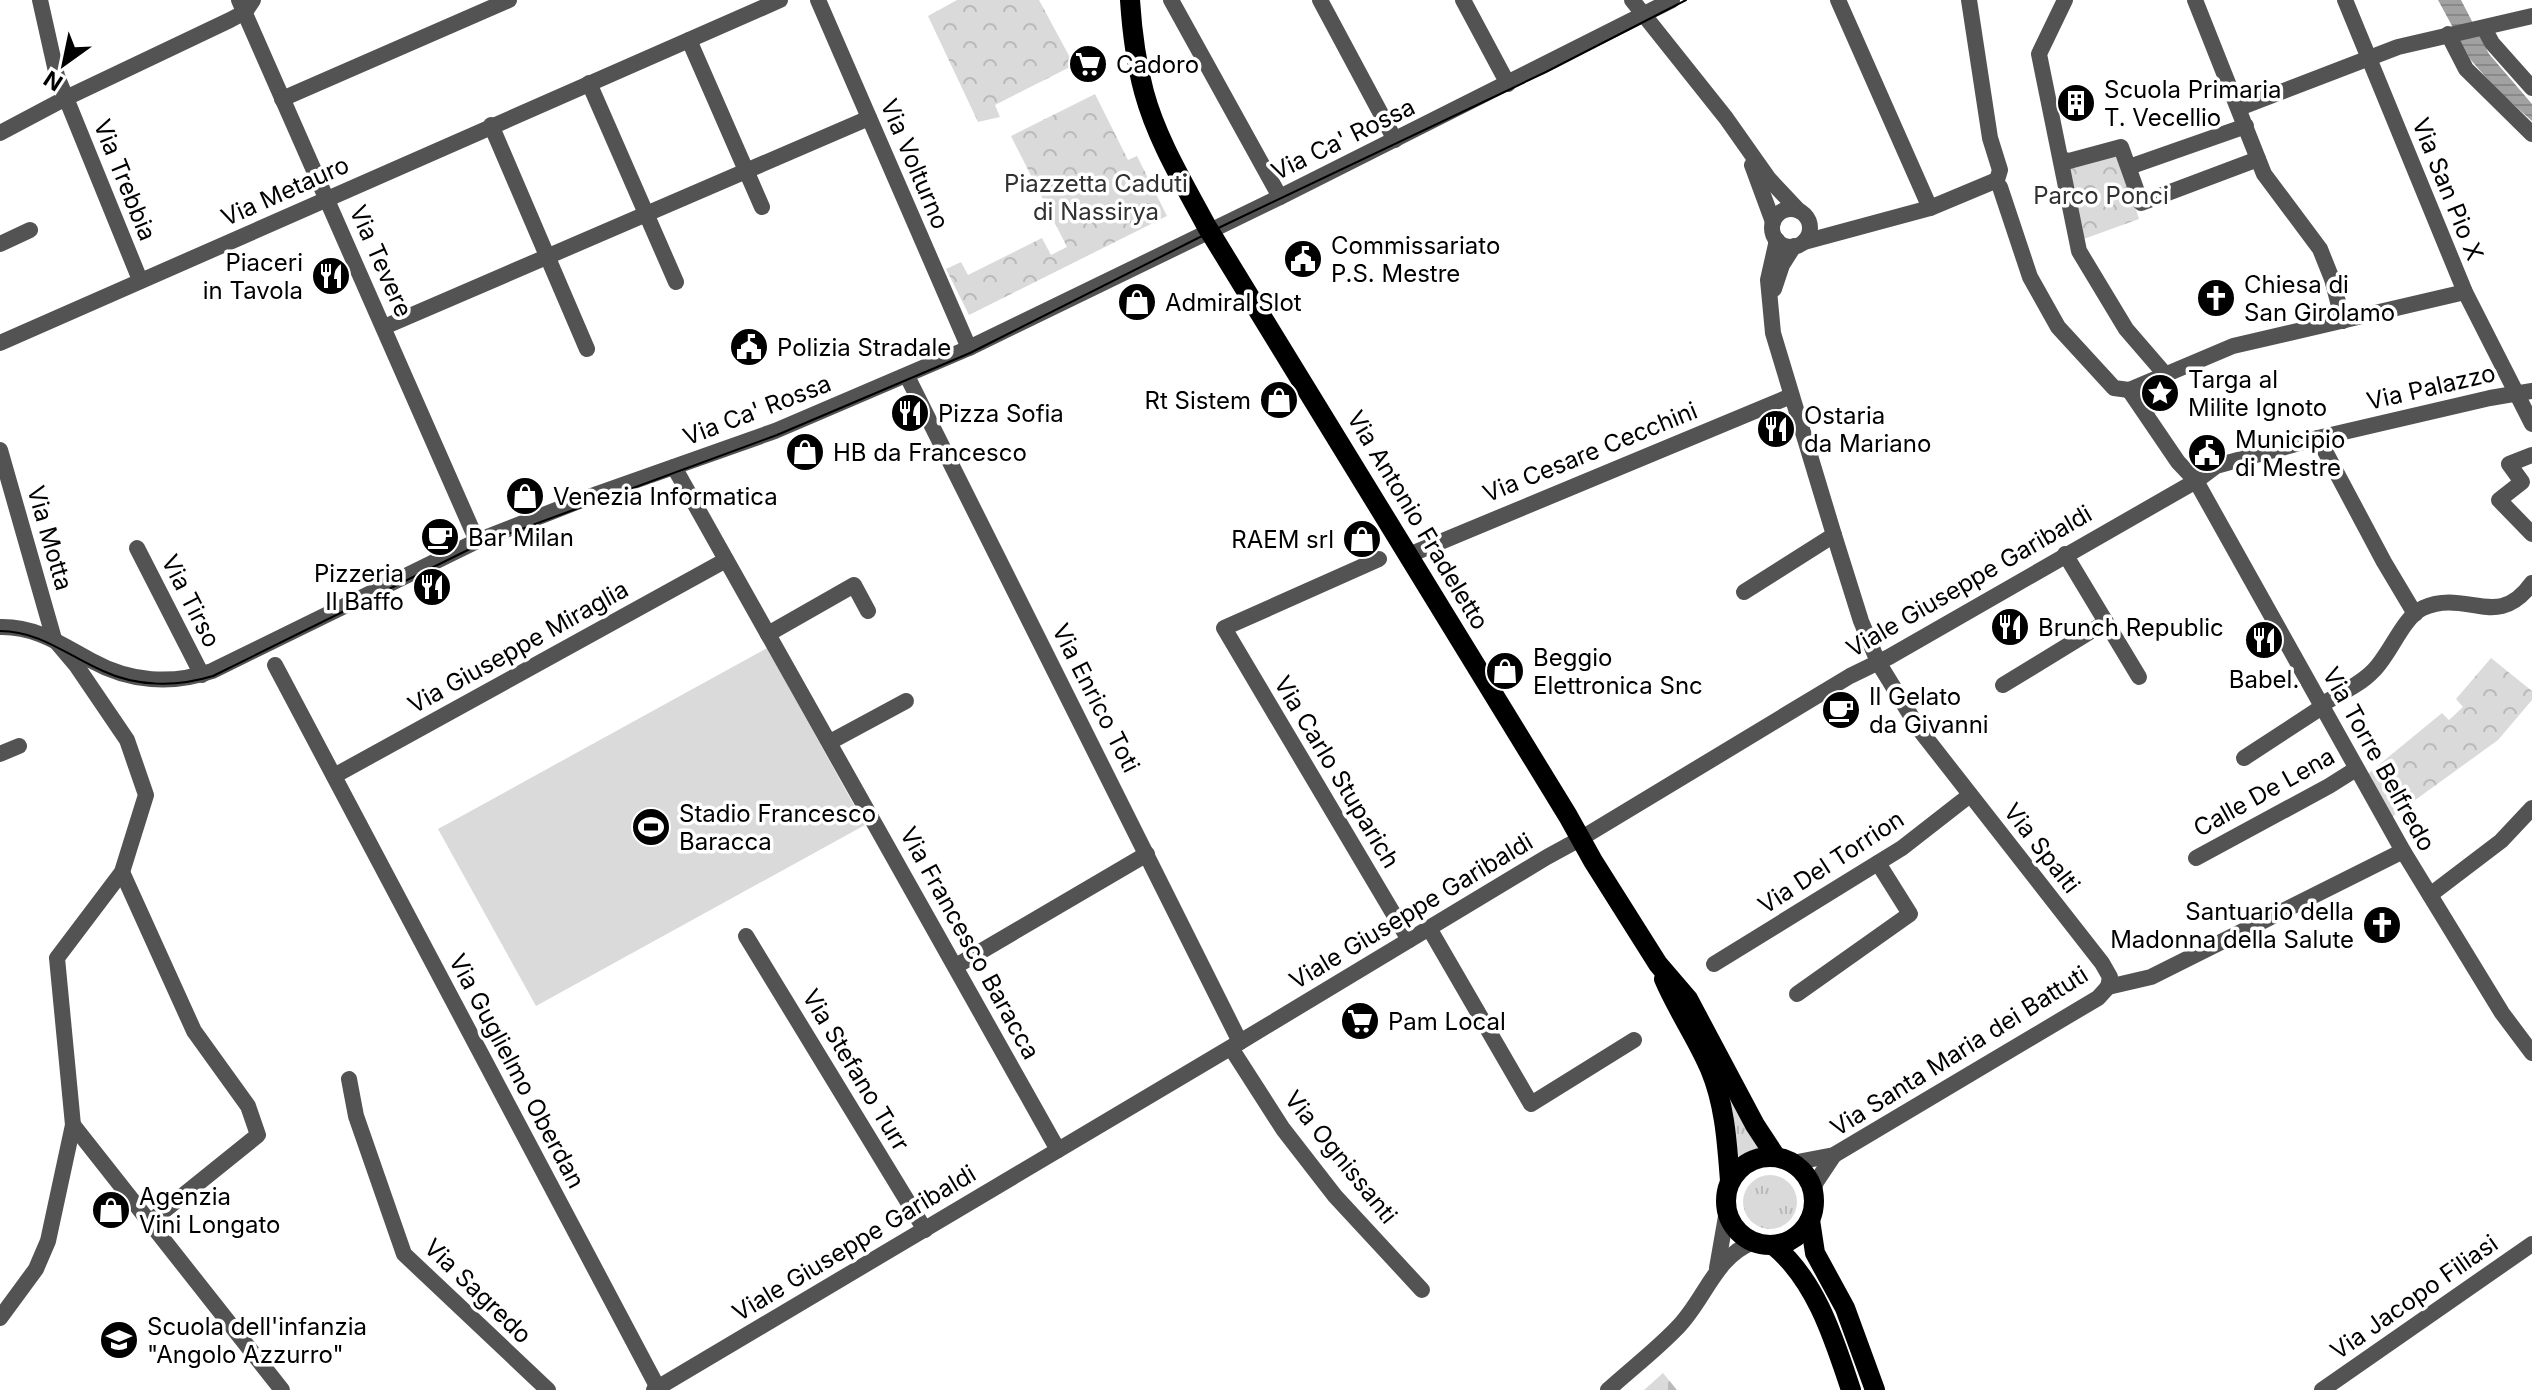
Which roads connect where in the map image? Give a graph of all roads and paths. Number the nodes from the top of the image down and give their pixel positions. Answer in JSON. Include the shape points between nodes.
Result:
{"nodes":[{"id":1,"x":40,"y":0,"type":"edge"},
{"id":2,"x":509,"y":0,"type":"edge"},
{"id":3,"x":780,"y":0,"type":"edge"},
{"id":4,"x":818,"y":0,"type":"edge"},
{"id":5,"x":1130,"y":0,"type":"edge"},
{"id":6,"x":1171,"y":0,"type":"edge"},
{"id":7,"x":1320,"y":0,"type":"edge"},
{"id":8,"x":1463,"y":0,"type":"edge"},
{"id":9,"x":1632,"y":0,"type":"edge"},
{"id":10,"x":1672,"y":0,"type":"edge"},
{"id":11,"x":1838,"y":0,"type":"edge"},
{"id":12,"x":1969,"y":0,"type":"edge"},
{"id":13,"x":2065,"y":0,"type":"edge"},
{"id":14,"x":2195,"y":0,"type":"edge"},
{"id":15,"x":2345,"y":0,"type":"edge"},
{"id":16,"x":246,"y":4,"type":"edge"},
{"id":17,"x":1643,"y":15,"type":"junction"},
{"id":18,"x":2532,"y":16,"type":"edge"},
{"id":19,"x":2480,"y":28,"type":"junction"},
{"id":20,"x":2451,"y":33,"type":"junction"},
{"id":21,"x":689,"y":40,"type":"junction"},
{"id":22,"x":2368,"y":58,"type":"junction"},
{"id":23,"x":589,"y":83,"type":"junction"},
{"id":24,"x":1508,"y":84,"type":"junction"},
{"id":25,"x":2532,"y":88,"type":"edge"},
{"id":26,"x":66,"y":98,"type":"junction"},
{"id":27,"x":282,"y":99,"type":"junction"},
{"id":28,"x":2239,"y":108,"type":"junction"},
{"id":29,"x":869,"y":118,"type":"junction"},
{"id":30,"x":491,"y":125,"type":"junction"},
{"id":31,"x":2246,"y":126,"type":"junction"},
{"id":32,"x":0,"y":133,"type":"edge"},
{"id":33,"x":2532,"y":134,"type":"edge"},
{"id":34,"x":1395,"y":140,"type":"junction"},
{"id":35,"x":1747,"y":152,"type":"junction"},
{"id":36,"x":2061,"y":159,"type":"junction"},
{"id":37,"x":2258,"y":159,"type":"junction"},
{"id":38,"x":2129,"y":167,"type":"junction"},
{"id":39,"x":747,"y":171,"type":"junction"},
{"id":40,"x":1998,"y":183,"type":"junction"},
{"id":41,"x":1280,"y":197,"type":"junction"},
{"id":42,"x":327,"y":198,"type":"junction"},
{"id":43,"x":762,"y":207,"type":"dead end"},
{"id":44,"x":1930,"y":208,"type":"junction"},
{"id":45,"x":1801,"y":212,"type":"junction"},
{"id":46,"x":646,"y":214,"type":"junction"},
{"id":47,"x":1773,"y":222,"type":"junction"},
{"id":48,"x":1865,"y":225,"type":"junction"},
{"id":49,"x":30,"y":230,"type":"dead end"},
{"id":50,"x":1209,"y":230,"type":"junction"},
{"id":51,"x":1777,"y":240,"type":"junction"},
{"id":52,"x":0,"y":244,"type":"edge"},
{"id":53,"x":1799,"y":244,"type":"junction"},
{"id":54,"x":548,"y":256,"type":"junction"},
{"id":55,"x":140,"y":280,"type":"junction"},
{"id":56,"x":676,"y":282,"type":"dead end"},
{"id":57,"x":2465,"y":292,"type":"junction"},
{"id":58,"x":1769,"y":310,"type":"junction"},
{"id":59,"x":2343,"y":321,"type":"junction"},
{"id":60,"x":384,"y":327,"type":"junction"},
{"id":61,"x":0,"y":343,"type":"edge"},
{"id":62,"x":969,"y":348,"type":"junction"},
{"id":63,"x":587,"y":349,"type":"dead end"},
{"id":64,"x":2164,"y":373,"type":"junction"},
{"id":65,"x":907,"y":376,"type":"junction"},
{"id":66,"x":2129,"y":390,"type":"junction"},
{"id":67,"x":2524,"y":392,"type":"edge"},
{"id":68,"x":1791,"y":396,"type":"junction"},
{"id":69,"x":2532,"y":424,"type":"edge"},
{"id":70,"x":2318,"y":438,"type":"junction"},
{"id":71,"x":0,"y":450,"type":"edge"},
{"id":72,"x":2532,"y":455,"type":"edge"},
{"id":73,"x":674,"y":467,"type":"junction"},
{"id":74,"x":2196,"y":481,"type":"junction"},
{"id":75,"x":2532,"y":534,"type":"edge"},
{"id":76,"x":1834,"y":535,"type":"junction"},
{"id":77,"x":477,"y":541,"type":"junction"},
{"id":78,"x":137,"y":548,"type":"dead end"},
{"id":79,"x":2065,"y":554,"type":"junction"},
{"id":80,"x":1409,"y":555,"type":"junction"},
{"id":81,"x":1379,"y":559,"type":"dead end"},
{"id":82,"x":726,"y":560,"type":"junction"},
{"id":83,"x":2532,"y":583,"type":"edge"},
{"id":84,"x":1744,"y":592,"type":"dead end"},
{"id":85,"x":868,"y":611,"type":"dead end"},
{"id":86,"x":2415,"y":614,"type":"junction"},
{"id":87,"x":2106,"y":622,"type":"junction"},
{"id":88,"x":0,"y":627,"type":"edge"},
{"id":89,"x":768,"y":634,"type":"junction"},
{"id":90,"x":54,"y":639,"type":"junction"},
{"id":91,"x":1878,"y":662,"type":"junction"},
{"id":92,"x":275,"y":665,"type":"dead end"},
{"id":93,"x":110,"y":670,"type":"junction"},
{"id":94,"x":202,"y":675,"type":"junction"},
{"id":95,"x":2139,"y":677,"type":"dead end"},
{"id":96,"x":2003,"y":685,"type":"dead end"},
{"id":97,"x":93,"y":693,"type":"junction"},
{"id":98,"x":906,"y":701,"type":"dead end"},
{"id":99,"x":2321,"y":706,"type":"junction"},
{"id":100,"x":830,"y":742,"type":"junction"},
{"id":101,"x":19,"y":746,"type":"dead end"},
{"id":102,"x":0,"y":754,"type":"edge"},
{"id":103,"x":2244,"y":758,"type":"dead end"},
{"id":104,"x":2356,"y":769,"type":"junction"},
{"id":105,"x":334,"y":776,"type":"junction"},
{"id":106,"x":1970,"y":795,"type":"junction"},
{"id":107,"x":2532,"y":808,"type":"edge"},
{"id":108,"x":1580,"y":839,"type":"junction"},
{"id":109,"x":2403,"y":851,"type":"junction"},
{"id":110,"x":1147,"y":854,"type":"junction"},
{"id":111,"x":2196,"y":858,"type":"dead end"},
{"id":112,"x":1878,"y":863,"type":"junction"},
{"id":113,"x":122,"y":872,"type":"junction"},
{"id":114,"x":2430,"y":895,"type":"junction"},
{"id":115,"x":1429,"y":928,"type":"junction"},
{"id":116,"x":746,"y":936,"type":"dead end"},
{"id":117,"x":1409,"y":940,"type":"junction"},
{"id":118,"x":1658,"y":964,"type":"junction"},
{"id":119,"x":1714,"y":964,"type":"dead end"},
{"id":120,"x":956,"y":966,"type":"junction"},
{"id":121,"x":2108,"y":987,"type":"junction"},
{"id":122,"x":1797,"y":994,"type":"dead end"},
{"id":123,"x":1634,"y":1040,"type":"dead end"},
{"id":124,"x":1236,"y":1045,"type":"junction"},
{"id":125,"x":2532,"y":1053,"type":"edge"},
{"id":126,"x":349,"y":1079,"type":"dead end"},
{"id":127,"x":73,"y":1125,"type":"junction"},
{"id":128,"x":1058,"y":1150,"type":"junction"},
{"id":129,"x":1834,"y":1155,"type":"junction"},
{"id":130,"x":1784,"y":1160,"type":"junction"},
{"id":131,"x":1730,"y":1181,"type":"junction"},
{"id":132,"x":1813,"y":1193,"type":"junction"},
{"id":133,"x":1727,"y":1211,"type":"junction"},
{"id":134,"x":1810,"y":1220,"type":"junction"},
{"id":135,"x":150,"y":1222,"type":"junction"},
{"id":136,"x":925,"y":1230,"type":"junction"},
{"id":137,"x":1763,"y":1244,"type":"junction"},
{"id":138,"x":2532,"y":1244,"type":"edge"},
{"id":139,"x":1715,"y":1273,"type":"junction"},
{"id":140,"x":1422,"y":1290,"type":"dead end"},
{"id":141,"x":0,"y":1318,"type":"edge"},
{"id":142,"x":1876,"y":1387,"type":"edge"},
{"id":143,"x":656,"y":1389,"type":"edge"},
{"id":144,"x":1850,"y":1389,"type":"edge"},
{"id":145,"x":282,"y":1390,"type":"edge"},
{"id":146,"x":548,"y":1390,"type":"edge"},
{"id":147,"x":1608,"y":1390,"type":"edge"},
{"id":148,"x":2322,"y":1390,"type":"edge"}],
"edges":[{"from":1,"to":26,"type":"street"},
{"from":2,"to":27,"type":"street"},
{"from":3,"to":21,"type":"street","name":"Via Metauro"},
{"from":4,"to":29,"type":"street","name":"Via Volturno"},
{"from":5,"to":50,"type":"main road","name":"Via Antonio Fradeletto","via":[[1144,93]]},
{"from":6,"to":41,"type":"street"},
{"from":7,"to":34,"type":"street"},
{"from":8,"to":24,"type":"street"},
{"from":9,"to":17,"type":"street"},
{"from":10,"to":17,"type":"street","name":"Via Ca' Rossa"},
{"from":11,"to":44,"type":"street"},
{"from":12,"to":40,"type":"street","via":[[1990,138],[2000,170]]},
{"from":13,"to":36,"type":"street","via":[[2039,54]]},
{"from":14,"to":28,"type":"street"},
{"from":15,"to":22,"type":"street","name":"Via San Pio X"},
{"from":16,"to":26,"type":"street"},
{"from":16,"to":27,"type":"street","name":"Via Tevere"},
{"from":17,"to":24,"type":"street","name":"Via Ca' Rossa"},
{"from":17,"to":35,"type":"street"},
{"from":18,"to":19,"type":"street"},
{"from":19,"to":20,"type":"street"},
{"from":19,"to":25,"type":"street"},
{"from":20,"to":22,"type":"street"},
{"from":20,"to":33,"type":"street","via":[[2466,69]]},
{"from":21,"to":23,"type":"street","name":"Via Metauro"},
{"from":21,"to":39,"type":"street"},
{"from":22,"to":28,"type":"street"},
{"from":22,"to":57,"type":"street","name":"Via San Pio X"},
{"from":23,"to":30,"type":"street","name":"Via Metauro"},
{"from":23,"to":46,"type":"street"},
{"from":24,"to":34,"type":"street","name":"Via Ca' Rossa"},
{"from":26,"to":32,"type":"street"},
{"from":26,"to":55,"type":"street","name":"Via Trebbia"},
{"from":27,"to":42,"type":"street","name":"Via Tevere"},
{"from":28,"to":31,"type":"street"},
{"from":29,"to":39,"type":"street"},
{"from":29,"to":62,"type":"street","name":"Via Volturno"},
{"from":30,"to":42,"type":"street","name":"Via Metauro"},
{"from":30,"to":54,"type":"street"},
{"from":31,"to":37,"type":"street"},
{"from":31,"to":38,"type":"street"},
{"from":34,"to":41,"type":"street","name":"Via Ca' Rossa"},
{"from":35,"to":45,"type":"street"},
{"from":35,"to":47,"type":"street"},
{"from":36,"to":38,"type":"street","via":[[2121,147]]},
{"from":36,"to":64,"type":"street","via":[[2079,251],[2126,329]]},
{"from":37,"to":38,"type":"street","via":[[2141,203]]},
{"from":37,"to":59,"type":"street","via":[[2320,249]]},
{"from":39,"to":43,"type":"street"},
{"from":39,"to":46,"type":"street"},
{"from":40,"to":44,"type":"street"},
{"from":40,"to":66,"type":"street","via":[[2030,277],[2058,327],[2114,388]]},
{"from":41,"to":50,"type":"street","name":"Via Ca' Rossa"},
{"from":42,"to":55,"type":"street","name":"Via Metauro"},
{"from":42,"to":60,"type":"street","name":"Via Tevere"},
{"from":44,"to":48,"type":"street"},
{"from":45,"to":47,"type":"street","via":[[1781,212]]},
{"from":45,"to":48,"type":"street","via":[[1835,227]]},
{"from":45,"to":53,"type":"street","via":[[1810,231]]},
{"from":46,"to":54,"type":"street"},
{"from":46,"to":56,"type":"street"},
{"from":47,"to":51,"type":"street"},
{"from":48,"to":53,"type":"street"},
{"from":49,"to":52,"type":"street"},
{"from":50,"to":62,"type":"street","name":"Via Ca' Rossa"},
{"from":50,"to":80,"type":"main road","name":"Via Antonio Fradeletto"},
{"from":51,"to":53,"type":"street","via":[[1788,247]]},
{"from":51,"to":58,"type":"street","name":"Via Spalti","via":[[1768,280]]},
{"from":53,"to":58,"type":"street","name":"Via Spalti","via":[[1780,271]]},
{"from":54,"to":60,"type":"street"},
{"from":54,"to":63,"type":"street"},
{"from":55,"to":61,"type":"street","name":"Via Metauro"},
{"from":57,"to":59,"type":"street"},
{"from":57,"to":67,"type":"street","name":"Via San Pio X"},
{"from":58,"to":68,"type":"street","name":"Via Spalti"},
{"from":59,"to":64,"type":"street","via":[[2233,346]]},
{"from":60,"to":77,"type":"street","name":"Via Tevere"},
{"from":62,"to":65,"type":"street","name":"Via Ca' Rossa"},
{"from":64,"to":66,"type":"street"},
{"from":65,"to":73,"type":"street","name":"Via Ca' Rossa"},
{"from":65,"to":110,"type":"street","name":"Via Enrico Toti"},
{"from":66,"to":74,"type":"street"},
{"from":67,"to":69,"type":"street","name":"Via San Pio X"},
{"from":67,"to":70,"type":"street","name":"Via Palazzo"},
{"from":68,"to":76,"type":"street","name":"Via Spalti"},
{"from":68,"to":80,"type":"street","name":"Via Cesare Cecchini"},
{"from":70,"to":74,"type":"street","name":"Via Palazzo","via":[[2216,466]]},
{"from":70,"to":86,"type":"street"},
{"from":71,"to":90,"type":"street","name":"Via Motta"},
{"from":72,"to":75,"type":"street","via":[[2509,464],[2522,482],[2499,500]]},
{"from":73,"to":77,"type":"street","name":"Via Ca' Rossa"},
{"from":73,"to":82,"type":"street","name":"Via Francesco Baracca"},
{"from":74,"to":79,"type":"street","name":"Viale Giuseppe Garibaldi"},
{"from":74,"to":99,"type":"street","name":"Via Torre Belfredo"},
{"from":76,"to":84,"type":"street"},
{"from":76,"to":91,"type":"street","name":"Via Spalti"},
{"from":77,"to":94,"type":"street","name":"Via Ca' Rossa"},
{"from":78,"to":94,"type":"street","name":"Via Tirso"},
{"from":79,"to":87,"type":"street"},
{"from":79,"to":91,"type":"street","name":"Viale Giuseppe Garibaldi"},
{"from":80,"to":108,"type":"main road","name":"Via Antonio Fradeletto"},
{"from":81,"to":117,"type":"street","name":"Via Carlo Stuparich","via":[[1224,628]]},
{"from":82,"to":89,"type":"street","name":"Via Francesco Baracca"},
{"from":82,"to":105,"type":"street","name":"Via Giuseppe Miraglia"},
{"from":83,"to":86,"type":"street","via":[[2505,607],[2441,603]]},
{"from":85,"to":89,"type":"street","via":[[854,585]]},
{"from":86,"to":99,"type":"street","via":[[2373,672]]},
{"from":87,"to":95,"type":"street"},
{"from":87,"to":96,"type":"street"},
{"from":88,"to":90,"type":"street","name":"Via Ca' Rossa"},
{"from":89,"to":100,"type":"street","name":"Via Francesco Baracca"},
{"from":90,"to":93,"type":"street","name":"Via Ca' Rossa"},
{"from":90,"to":97,"type":"street"},
{"from":91,"to":106,"type":"street","name":"Via Spalti","via":[[1919,729]]},
{"from":91,"to":108,"type":"street","name":"Viale Giuseppe Garibaldi"},
{"from":92,"to":105,"type":"street","name":"Via Guglielmo Oberdan"},
{"from":93,"to":94,"type":"street","name":"Via Ca' Rossa","via":[[153,680]]},
{"from":93,"to":97,"type":"street"},
{"from":97,"to":113,"type":"street","via":[[127,740],[146,795]]},
{"from":98,"to":100,"type":"street"},
{"from":99,"to":103,"type":"street"},
{"from":99,"to":104,"type":"street","name":"Via Torre Belfredo"},
{"from":100,"to":120,"type":"street","name":"Via Francesco Baracca"},
{"from":101,"to":102,"type":"street"},
{"from":104,"to":109,"type":"street","name":"Via Torre Belfredo"},
{"from":104,"to":111,"type":"street","name":"Calle De Lena"},
{"from":105,"to":143,"type":"street","name":"Via Guglielmo Oberdan"},
{"from":106,"to":112,"type":"street","name":"Via Del Torrion"},
{"from":106,"to":121,"type":"street","name":"Via Spalti","via":[[2102,963],[2110,977]]},
{"from":107,"to":114,"type":"street","via":[[2501,841]]},
{"from":108,"to":115,"type":"street","name":"Viale Giuseppe Garibaldi"},
{"from":108,"to":118,"type":"main road","name":"Via Antonio Fradeletto"},
{"from":109,"to":114,"type":"street","name":"Via Torre Belfredo"},
{"from":109,"to":121,"type":"street","via":[[2151,977]]},
{"from":110,"to":120,"type":"street"},
{"from":110,"to":124,"type":"street","name":"Via Enrico Toti"},
{"from":112,"to":119,"type":"street","name":"Via Del Torrion"},
{"from":112,"to":122,"type":"street","via":[[1910,914]]},
{"from":113,"to":127,"type":"street","via":[[57,958]]},
{"from":113,"to":135,"type":"street","via":[[194,1031],[248,1106],[258,1135]]},
{"from":114,"to":125,"type":"street","name":"Via Torre Belfredo"},
{"from":115,"to":117,"type":"street","name":"Viale Giuseppe Garibaldi"},
{"from":115,"to":123,"type":"street","via":[[1531,1104]]},
{"from":116,"to":136,"type":"street","name":"Via Stefano Turr"},
{"from":117,"to":124,"type":"street","name":"Viale Giuseppe Garibaldi"},
{"from":118,"to":130,"type":"main road","via":[[1688,999],[1755,1125]]},
{"from":118,"to":131,"type":"main road","via":[[1717,1088]]},
{"from":120,"to":128,"type":"street","name":"Via Francesco Baracca"},
{"from":121,"to":129,"type":"street","name":"Via Santa Maria dei Battuti","via":[[2098,998]]},
{"from":124,"to":128,"type":"street","name":"Viale Giuseppe Garibaldi"},
{"from":124,"to":140,"type":"street","name":"Via Ognissanti","via":[[1300,1152]]},
{"from":126,"to":146,"type":"street","name":"Via Sagredo","via":[[356,1116],[404,1254]]},
{"from":127,"to":135,"type":"street"},
{"from":127,"to":141,"type":"street","via":[[48,1241],[36,1269]]},
{"from":128,"to":136,"type":"street","name":"Viale Giuseppe Garibaldi"},
{"from":129,"to":130,"type":"street","name":"Via Santa Maria dei Battuti"},
{"from":129,"to":132,"type":"street","name":"Via Santa Maria dei Battuti"},
{"from":130,"to":131,"type":"main road","via":[[1749,1162]]},
{"from":130,"to":132,"type":"main road","via":[[1802,1171]]},
{"from":131,"to":133,"type":"main road"},
{"from":132,"to":134,"type":"main road"},
{"from":133,"to":137,"type":"main road","via":[[1742,1235]]},
{"from":133,"to":139,"type":"street"},
{"from":134,"to":137,"type":"main road","via":[[1794,1237]]},
{"from":134,"to":142,"type":"main road","via":[[1815,1253],[1845,1308]]},
{"from":135,"to":145,"type":"street"},
{"from":136,"to":143,"type":"street","name":"Viale Giuseppe Garibaldi"},
{"from":137,"to":139,"type":"street","via":[[1735,1250]]},
{"from":137,"to":144,"type":"main road","via":[[1801,1274],[1832,1336]]},
{"from":138,"to":148,"type":"street","name":"Via Jacopo Filiasi"},
{"from":139,"to":147,"type":"street","via":[[1680,1326]]}]}
